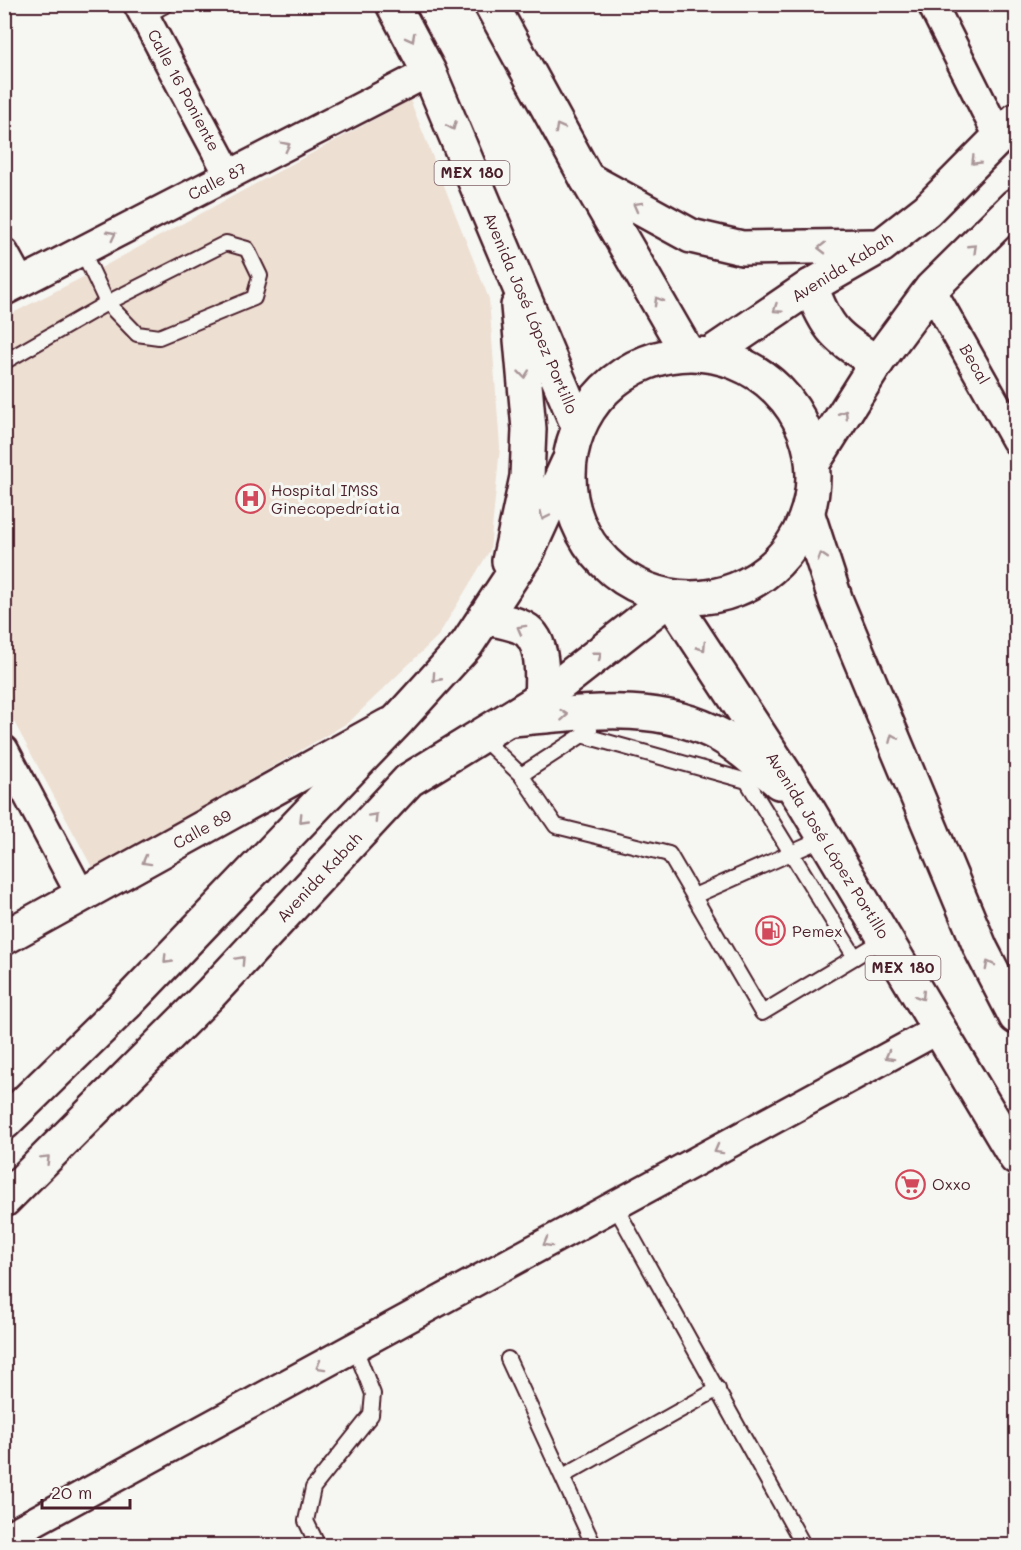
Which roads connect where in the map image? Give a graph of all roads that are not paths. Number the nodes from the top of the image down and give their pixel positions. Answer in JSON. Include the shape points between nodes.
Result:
{"nodes":[{"id":1,"x":393,"y":4,"type":"edge"},
{"id":2,"x":491,"y":4,"type":"edge"},
{"id":3,"x":932,"y":4,"type":"edge"},
{"id":4,"x":150,"y":8,"type":"edge"},
{"id":5,"x":429,"y":72,"type":"junction"},
{"id":6,"x":1008,"y":128,"type":"edge"},
{"id":7,"x":229,"y":175,"type":"junction"},
{"id":8,"x":587,"y":179,"type":"junction"},
{"id":9,"x":1017,"y":205,"type":"edge"},
{"id":10,"x":881,"y":246,"type":"junction"},
{"id":11,"x":82,"y":250,"type":"junction"},
{"id":12,"x":4,"y":253,"type":"edge"},
{"id":13,"x":514,"y":274,"type":"junction"},
{"id":14,"x":12,"y":286,"type":"edge"},
{"id":15,"x":811,"y":286,"type":"junction"},
{"id":16,"x":931,"y":289,"type":"junction"},
{"id":17,"x":106,"y":303,"type":"junction"},
{"id":18,"x":699,"y":353,"type":"junction"},
{"id":19,"x":4,"y":362,"type":"edge"},
{"id":20,"x":876,"y":362,"type":"junction"},
{"id":21,"x":578,"y":426,"type":"junction"},
{"id":22,"x":1017,"y":440,"type":"edge"},
{"id":23,"x":568,"y":463,"type":"junction"},
{"id":24,"x":813,"y":463,"type":"junction"},
{"id":25,"x":808,"y":515,"type":"junction"},
{"id":26,"x":670,"y":598,"type":"junction"},
{"id":27,"x":494,"y":605,"type":"junction"},
{"id":28,"x":541,"y":699,"type":"junction"},
{"id":29,"x":618,"y":711,"type":"junction"},
{"id":30,"x":399,"y":719,"type":"junction"},
{"id":31,"x":493,"y":728,"type":"junction"},
{"id":32,"x":582,"y":735,"type":"junction"},
{"id":33,"x":4,"y":750,"type":"edge"},
{"id":34,"x":753,"y":774,"type":"junction"},
{"id":35,"x":521,"y":775,"type":"junction"},
{"id":36,"x":804,"y":802,"type":"junction"},
{"id":37,"x":825,"y":838,"type":"junction"},
{"id":38,"x":791,"y":853,"type":"junction"},
{"id":39,"x":694,"y":896,"type":"junction"},
{"id":40,"x":82,"y":897,"type":"junction"},
{"id":41,"x":4,"y":938,"type":"edge"},
{"id":42,"x":885,"y":939,"type":"junction"},
{"id":43,"x":855,"y":957,"type":"junction"},
{"id":44,"x":1017,"y":1017,"type":"edge"},
{"id":45,"x":941,"y":1028,"type":"junction"},
{"id":46,"x":4,"y":1123,"type":"edge"},
{"id":47,"x":1017,"y":1158,"type":"edge"},
{"id":48,"x":4,"y":1200,"type":"edge"},
{"id":49,"x":615,"y":1206,"type":"junction"},
{"id":50,"x":355,"y":1348,"type":"junction"},
{"id":51,"x":508,"y":1359,"type":"dead end"},
{"id":52,"x":718,"y":1389,"type":"junction"},
{"id":53,"x":563,"y":1476,"type":"junction"},
{"id":54,"x":4,"y":1538,"type":"edge"},
{"id":55,"x":318,"y":1545,"type":"edge"},
{"id":56,"x":594,"y":1545,"type":"edge"},
{"id":57,"x":804,"y":1545,"type":"edge"}],
"edges":[{"from":1,"to":5,"type":"main road","name":"Avenida José López Portillo","number":"MEX 180","one_way":true},
{"from":8,"to":2,"type":"main road","one_way":true},
{"from":3,"to":6,"type":"street"},
{"from":4,"to":7,"type":"street","name":"Calle 16 Poniente"},
{"from":7,"to":5,"type":"street","name":"Calle 87","one_way":true},
{"from":5,"to":13,"type":"main road","name":"Avenida José López Portillo","number":"MEX 180","one_way":true},
{"from":6,"to":10,"type":"main road","name":"Avenida Kabah","one_way":true,"via":[[927,210]]},
{"from":11,"to":7,"type":"street","name":"Calle 87","one_way":true},
{"from":10,"to":8,"type":"main road","one_way":true,"via":[[742,248],[691,236]]},
{"from":18,"to":8,"type":"main road","one_way":true},
{"from":16,"to":9,"type":"main road","one_way":true},
{"from":10,"to":15,"type":"main road","name":"Avenida Kabah"},
{"from":11,"to":14,"type":"street","name":"Calle 87"},
{"from":11,"to":17,"type":"lane"},
{"from":12,"to":14,"type":"street"},
{"from":13,"to":21,"type":"main road","name":"Avenida José López Portillo","number":"MEX 180"},
{"from":13,"to":27,"type":"main road","one_way":true,"via":[[529,429],[527,477]]},
{"from":15,"to":18,"type":"main road","name":"Avenida Kabah","one_way":true},
{"from":15,"to":20,"type":"main road","via":[[822,317],[844,344]]},
{"from":16,"to":20,"type":"main road"},
{"from":16,"to":22,"type":"street","name":"Becal"},
{"from":17,"to":17,"type":"lane","via":[[137,333],[159,337],[254,298],[260,276],[247,249],[226,243]]},
{"from":17,"to":19,"type":"lane"},
{"from":18,"to":21,"type":"main road","via":[[643,362],[604,387]]},
{"from":18,"to":24,"type":"main road","via":[[760,373],[797,412]]},
{"from":24,"to":20,"type":"main road","one_way":true},
{"from":21,"to":23,"type":"main road"},
{"from":23,"to":26,"type":"main road","via":[[572,509],[592,551],[627,582]]},
{"from":23,"to":27,"type":"main road","one_way":true,"via":[[527,553]]},
{"from":24,"to":25,"type":"main road"},
{"from":25,"to":26,"type":"main road","via":[[791,548],[764,575],[731,593],[704,600]]},
{"from":44,"to":25,"type":"main road","one_way":true,"via":[[981,949],[840,612]]},
{"from":28,"to":26,"type":"main road","name":"Avenida Kabah","one_way":true},
{"from":26,"to":36,"type":"main road","name":"Avenida José López Portillo","number":"MEX 180","one_way":true},
{"from":28,"to":27,"type":"main road","one_way":true,"via":[[542,670],[535,639]]},
{"from":27,"to":30,"type":"main road","one_way":true,"via":[[467,644]]},
{"from":28,"to":31,"type":"main road","name":"Avenida Kabah"},
{"from":31,"to":29,"type":"main road","one_way":true},
{"from":29,"to":32,"type":"lane"},
{"from":29,"to":34,"type":"main road","via":[[650,713],[691,723],[723,737]]},
{"from":30,"to":40,"type":"main road","name":"Calle 89","one_way":true},
{"from":30,"to":46,"type":"main road","one_way":true,"via":[[125,1005]]},
{"from":31,"to":35,"type":"lane"},
{"from":48,"to":31,"type":"main road","name":"Avenida Kabah","one_way":true,"via":[[211,993],[409,780]]},
{"from":32,"to":34,"type":"lane"},
{"from":32,"to":35,"type":"lane"},
{"from":33,"to":40,"type":"street"},
{"from":34,"to":36,"type":"main road"},
{"from":34,"to":38,"type":"lane"},
{"from":35,"to":39,"type":"lane","via":[[556,826],[669,854]]},
{"from":36,"to":37,"type":"main road","name":"Avenida José López Portillo","number":"MEX 180"},
{"from":37,"to":38,"type":"lane"},
{"from":37,"to":42,"type":"main road","name":"Avenida José López Portillo","number":"MEX 180"},
{"from":38,"to":39,"type":"lane"},
{"from":38,"to":43,"type":"lane"},
{"from":39,"to":43,"type":"lane","via":[[762,1013]]},
{"from":40,"to":41,"type":"main road","name":"Calle 89"},
{"from":42,"to":43,"type":"lane"},
{"from":42,"to":45,"type":"main road","name":"Avenida José López Portillo","number":"MEX 180","one_way":true},
{"from":45,"to":47,"type":"main road","name":"Avenida José López Portillo","number":"MEX 180"},
{"from":45,"to":49,"type":"street","one_way":true},
{"from":49,"to":50,"type":"street","one_way":true},
{"from":49,"to":52,"type":"lane"},
{"from":50,"to":54,"type":"street","one_way":true},
{"from":50,"to":55,"type":"lane","via":[[373,1394],[371,1415],[313,1488],[306,1521]]},
{"from":51,"to":53,"type":"lane"},
{"from":52,"to":53,"type":"lane"},
{"from":52,"to":57,"type":"lane"},
{"from":53,"to":56,"type":"lane"}]}
